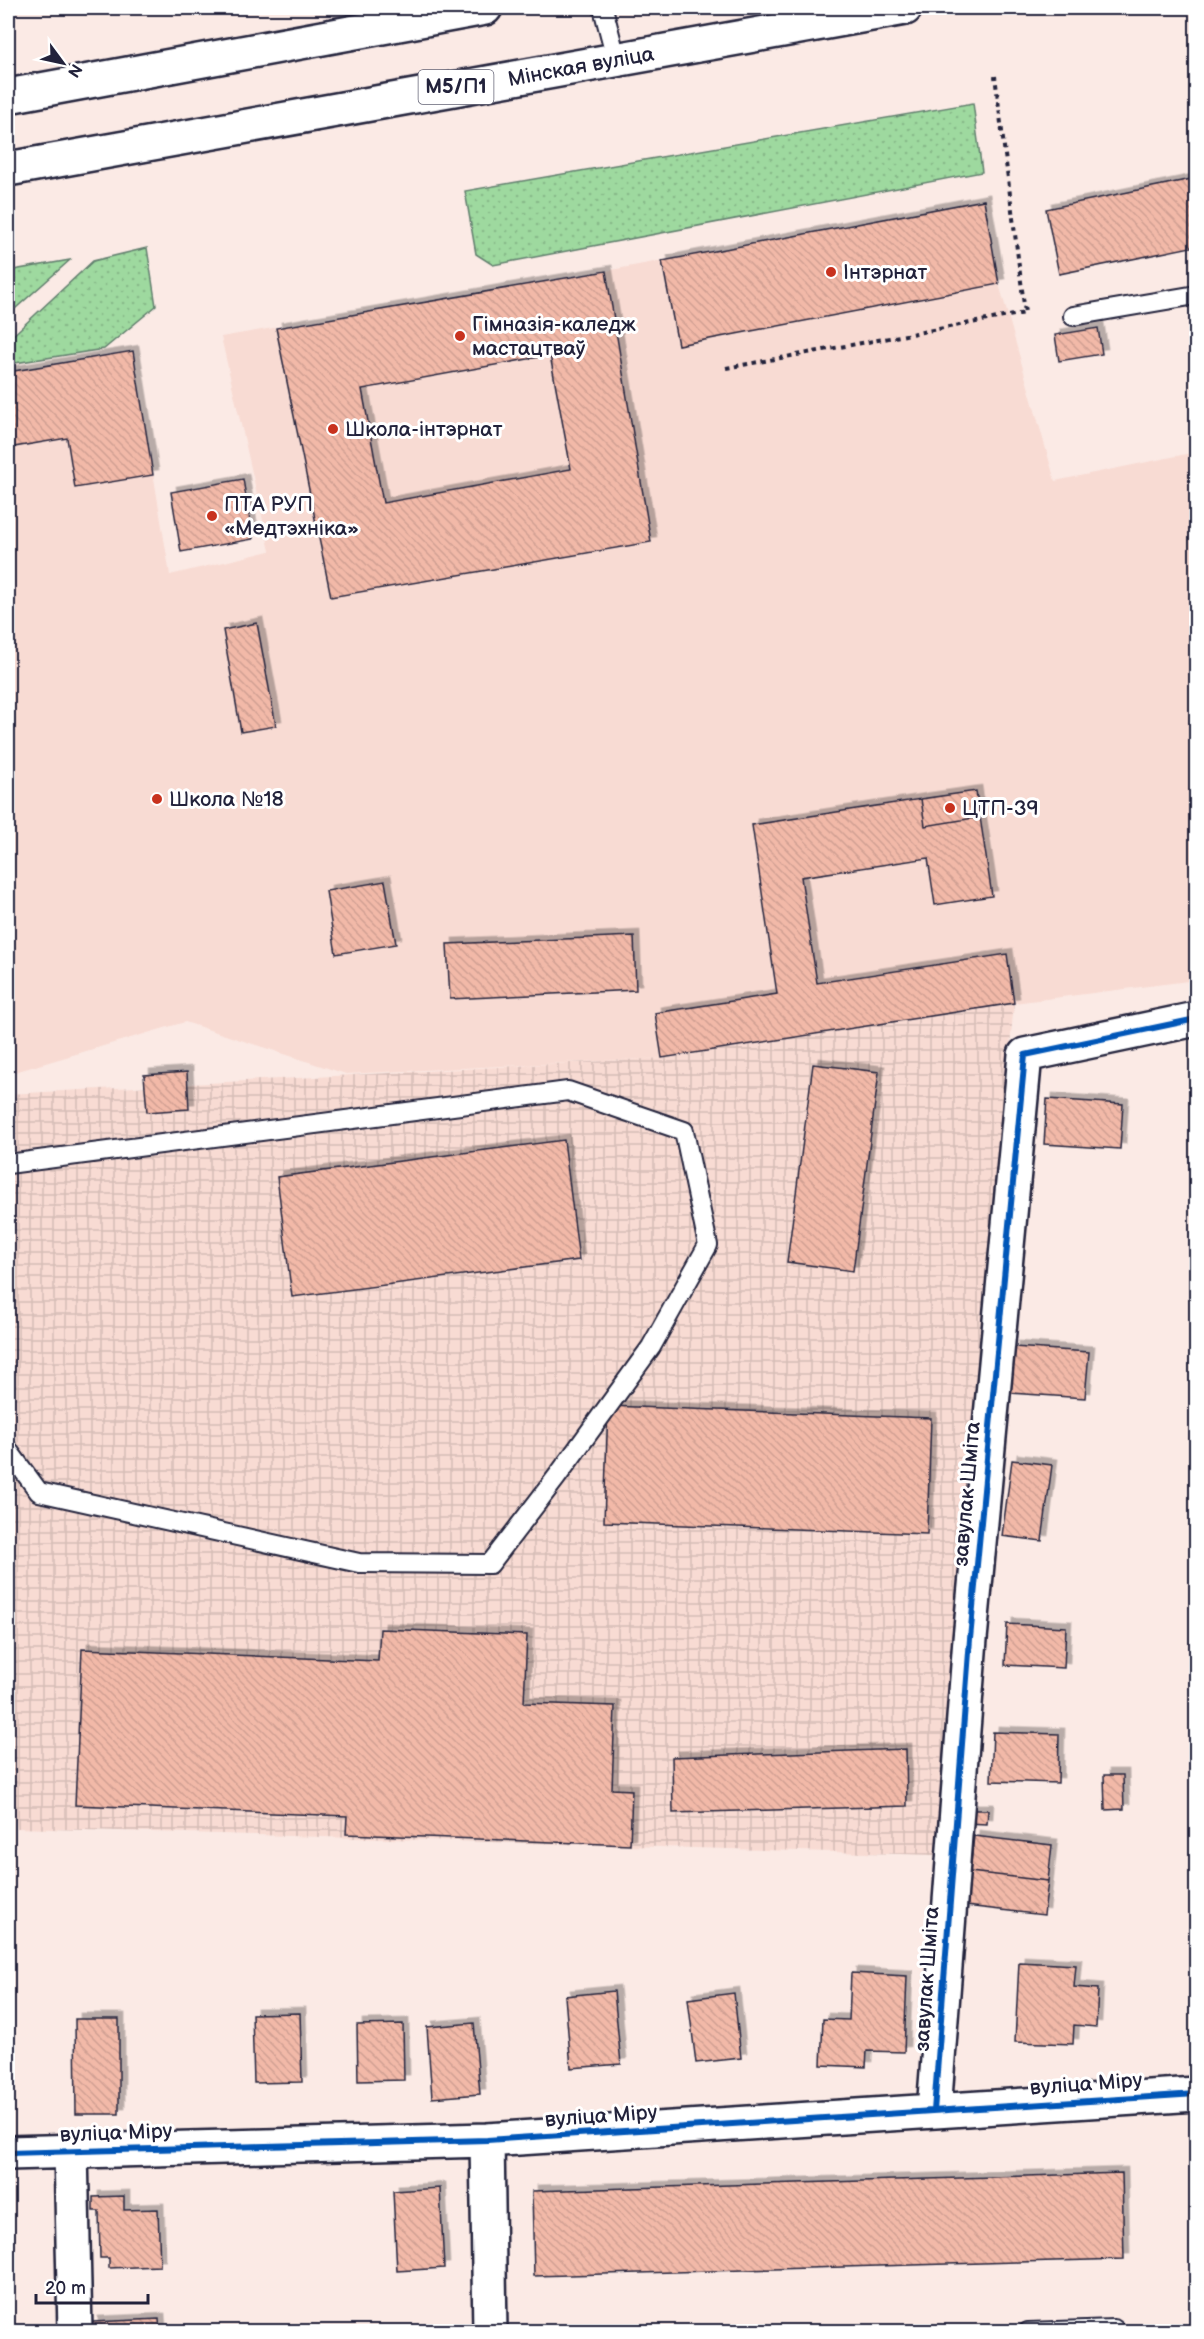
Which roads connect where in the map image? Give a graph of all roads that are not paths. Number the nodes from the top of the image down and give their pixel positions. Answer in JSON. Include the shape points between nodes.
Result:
{"nodes":[{"id":1,"x":485,"y":8,"type":"edge"},
{"id":2,"x":603,"y":8,"type":"edge"},
{"id":3,"x":905,"y":8,"type":"edge"},
{"id":4,"x":616,"y":58,"type":"junction"},
{"id":5,"x":8,"y":96,"type":"edge"},
{"id":6,"x":8,"y":169,"type":"edge"},
{"id":7,"x":1197,"y":296,"type":"edge"},
{"id":8,"x":1072,"y":316,"type":"dead end"},
{"id":9,"x":1197,"y":1019,"type":"edge"},
{"id":10,"x":8,"y":1164,"type":"edge"},
{"id":11,"x":8,"y":1450,"type":"edge"},
{"id":12,"x":1197,"y":2094,"type":"edge"},
{"id":13,"x":934,"y":2111,"type":"junction"},
{"id":14,"x":487,"y":2140,"type":"junction"},
{"id":15,"x":71,"y":2150,"type":"junction"},
{"id":16,"x":8,"y":2153,"type":"edge"},
{"id":17,"x":1114,"y":2329,"type":"dead end"},
{"id":18,"x":75,"y":2331,"type":"edge"},
{"id":19,"x":490,"y":2331,"type":"edge"},
{"id":20,"x":1028,"y":2331,"type":"edge"}],
"edges":[{"from":1,"to":5,"type":"street"},
{"from":2,"to":4,"type":"lane"},
{"from":3,"to":4,"type":"street","name":"Мінская вуліца","number":"М5/П1"},
{"from":4,"to":6,"type":"street","name":"Мінская вуліца","number":"М5/П1"},
{"from":7,"to":8,"type":"lane"},
{"from":9,"to":13,"type":"street","name":"завулак Шміта","via":[[1025,1055],[970,1639]]},
{"from":10,"to":11,"type":"lane","via":[[568,1090],[684,1131],[708,1245],[651,1347],[490,1564],[359,1563],[39,1492]]},
{"from":12,"to":13,"type":"street","name":"вуліца Міру"},
{"from":13,"to":14,"type":"street","name":"вуліца Міру"},
{"from":14,"to":15,"type":"street","name":"вуліца Міру"},
{"from":14,"to":19,"type":"street"},
{"from":15,"to":16,"type":"street","name":"вуліца Міру"},
{"from":15,"to":18,"type":"street"},
{"from":17,"to":20,"type":"lane"}]}
